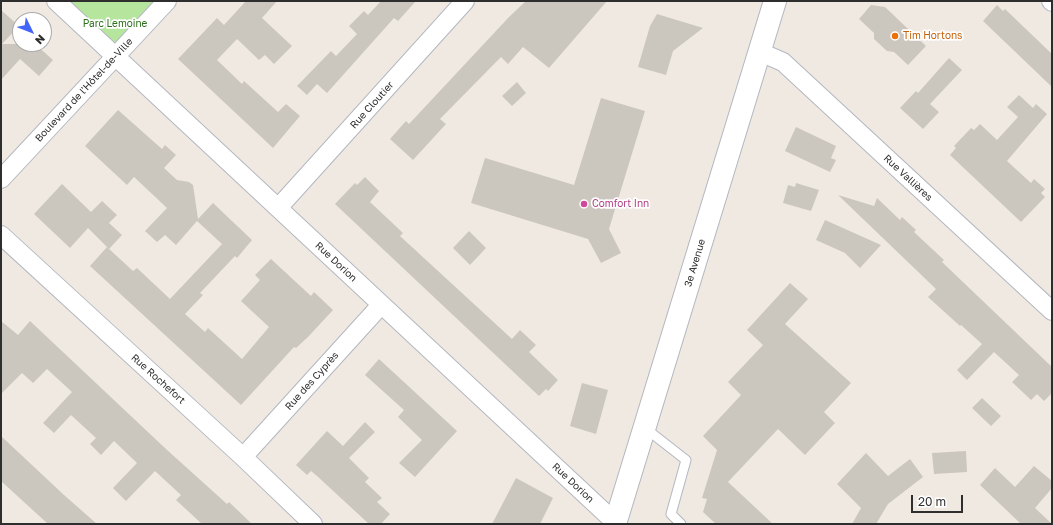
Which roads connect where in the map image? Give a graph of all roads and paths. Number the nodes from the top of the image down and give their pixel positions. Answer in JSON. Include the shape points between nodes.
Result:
{"nodes":[{"id":1,"x":56,"y":1,"type":"edge"},
{"id":2,"x":167,"y":1,"type":"edge"},
{"id":3,"x":465,"y":1,"type":"edge"},
{"id":4,"x":775,"y":1,"type":"edge"},
{"id":5,"x":760,"y":52,"type":"junction"},
{"id":6,"x":116,"y":56,"type":"junction"},
{"id":7,"x":1,"y":179,"type":"edge"},
{"id":8,"x":278,"y":208,"type":"junction"},
{"id":9,"x":1,"y":235,"type":"edge"},
{"id":10,"x":382,"y":305,"type":"junction"},
{"id":11,"x":1052,"y":311,"type":"edge"},
{"id":12,"x":645,"y":428,"type":"junction"},
{"id":13,"x":243,"y":457,"type":"junction"},
{"id":14,"x":313,"y":524,"type":"edge"},
{"id":15,"x":616,"y":524,"type":"edge"},
{"id":16,"x":681,"y":524,"type":"edge"}],
"edges":[{"from":1,"to":6,"type":"street","name":"Rue Dorion"},
{"from":2,"to":6,"type":"street","name":"Boulevard de l'Hôtel-de-Ville"},
{"from":3,"to":8,"type":"street","name":"Rue Cloutier"},
{"from":4,"to":5,"type":"main road","name":"3e Avenue"},
{"from":5,"to":11,"type":"street","name":"Rue Vallières","via":[[783,62]]},
{"from":5,"to":12,"type":"main road","name":"3e Avenue"},
{"from":6,"to":7,"type":"street","name":"Boulevard de l'Hôtel-de-Ville"},
{"from":6,"to":8,"type":"street","name":"Rue Dorion"},
{"from":8,"to":10,"type":"street","name":"Rue Dorion"},
{"from":9,"to":13,"type":"street","name":"Rue Rochefort"},
{"from":10,"to":13,"type":"street","name":"Rue des Cyprès"},
{"from":10,"to":15,"type":"street","name":"Rue Dorion"},
{"from":12,"to":15,"type":"main road","name":"3e Avenue"},
{"from":12,"to":16,"type":"lane","via":[[686,460],[671,514]]},
{"from":13,"to":14,"type":"street","name":"Rue Rochefort"}]}
